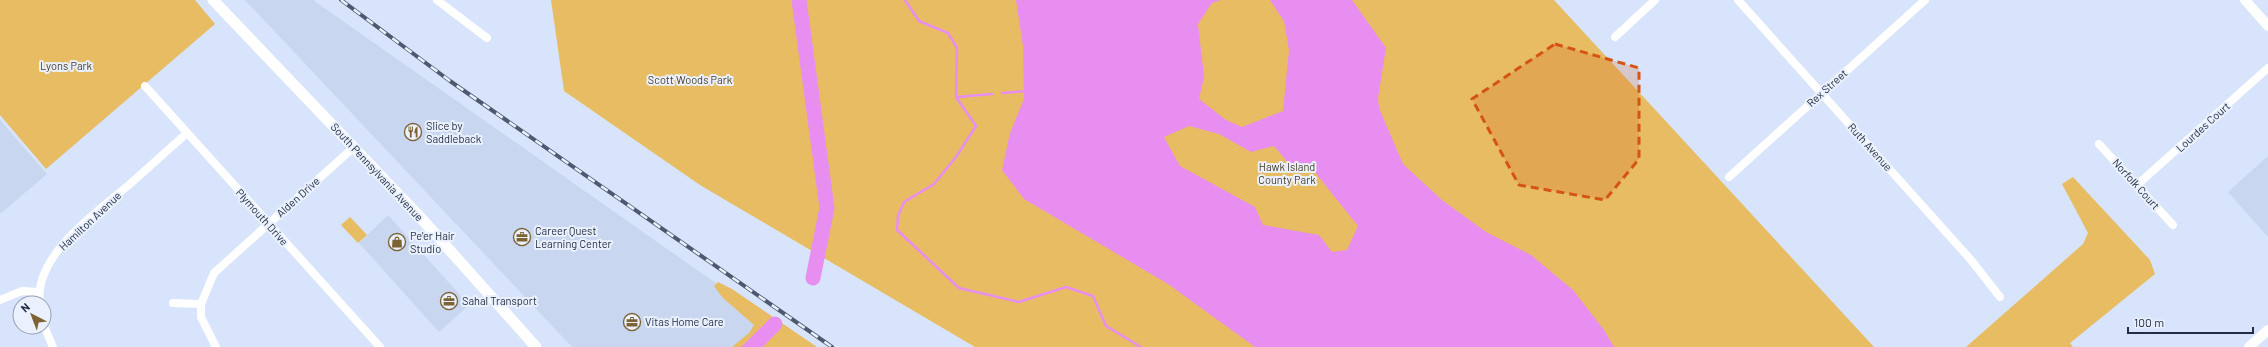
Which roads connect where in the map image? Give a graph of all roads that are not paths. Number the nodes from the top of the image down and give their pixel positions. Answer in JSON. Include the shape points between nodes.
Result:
{"nodes":[{"id":1,"x":213,"y":0,"type":"edge"},
{"id":2,"x":437,"y":0,"type":"edge"},
{"id":3,"x":1655,"y":0,"type":"edge"},
{"id":4,"x":1738,"y":0,"type":"edge"},
{"id":5,"x":1925,"y":0,"type":"edge"},
{"id":6,"x":2245,"y":0,"type":"edge"},
{"id":7,"x":2268,"y":26,"type":"edge"},
{"id":8,"x":1615,"y":37,"type":"dead end"},
{"id":9,"x":487,"y":38,"type":"dead end"},
{"id":10,"x":2268,"y":68,"type":"edge"},
{"id":11,"x":145,"y":86,"type":"dead end"},
{"id":12,"x":1822,"y":93,"type":"junction"},
{"id":13,"x":187,"y":133,"type":"junction"},
{"id":14,"x":2099,"y":144,"type":"dead end"},
{"id":15,"x":354,"y":148,"type":"junction"},
{"id":16,"x":1729,"y":177,"type":"dead end"},
{"id":17,"x":2137,"y":185,"type":"junction"},
{"id":18,"x":269,"y":224,"type":"junction"},
{"id":19,"x":2172,"y":225,"type":"dead end"},
{"id":20,"x":38,"y":292,"type":"junction"},
{"id":21,"x":39,"y":295,"type":"edge"},
{"id":22,"x":2000,"y":297,"type":"dead end"},
{"id":23,"x":0,"y":300,"type":"edge"},
{"id":24,"x":173,"y":303,"type":"dead end"},
{"id":25,"x":200,"y":304,"type":"junction"},
{"id":26,"x":2268,"y":330,"type":"edge"},
{"id":27,"x":48,"y":335,"type":"edge"},
{"id":28,"x":53,"y":347,"type":"edge"},
{"id":29,"x":216,"y":347,"type":"edge"},
{"id":30,"x":380,"y":347,"type":"edge"},
{"id":31,"x":536,"y":347,"type":"edge"},
{"id":32,"x":2249,"y":347,"type":"edge"}],
"edges":[{"from":1,"to":15,"type":"main road","name":"South Pennsylvania Avenue"},
{"from":2,"to":9,"type":"street"},
{"from":3,"to":8,"type":"street"},
{"from":4,"to":12,"type":"street","name":"Ruth Avenue"},
{"from":5,"to":12,"type":"street","name":"Rex Street"},
{"from":6,"to":7,"type":"street"},
{"from":10,"to":17,"type":"street","name":"Lourdes Court"},
{"from":11,"to":13,"type":"street","name":"Plymouth Drive"},
{"from":12,"to":16,"type":"street","name":"Rex Street"},
{"from":12,"to":22,"type":"street","name":"Ruth Avenue","via":[[1971,260]]},
{"from":13,"to":18,"type":"street","name":"Plymouth Drive"},
{"from":13,"to":20,"type":"street","name":"Hamilton Avenue","via":[[73,234],[51,261]]},
{"from":14,"to":17,"type":"street","name":"Norfolk Court"},
{"from":15,"to":18,"type":"street","name":"Alden Drive"},
{"from":15,"to":31,"type":"main road","name":"South Pennsylvania Avenue"},
{"from":17,"to":19,"type":"street","name":"Norfolk Court"},
{"from":18,"to":25,"type":"street","name":"Alden Drive","via":[[214,273]]},
{"from":18,"to":30,"type":"street","name":"Plymouth Drive"},
{"from":20,"to":21,"type":"street"},
{"from":20,"to":23,"type":"street","via":[[22,291]]},
{"from":24,"to":25,"type":"street"},
{"from":25,"to":29,"type":"street","via":[[202,322]]},
{"from":26,"to":32,"type":"street"},
{"from":27,"to":28,"type":"street"}]}
